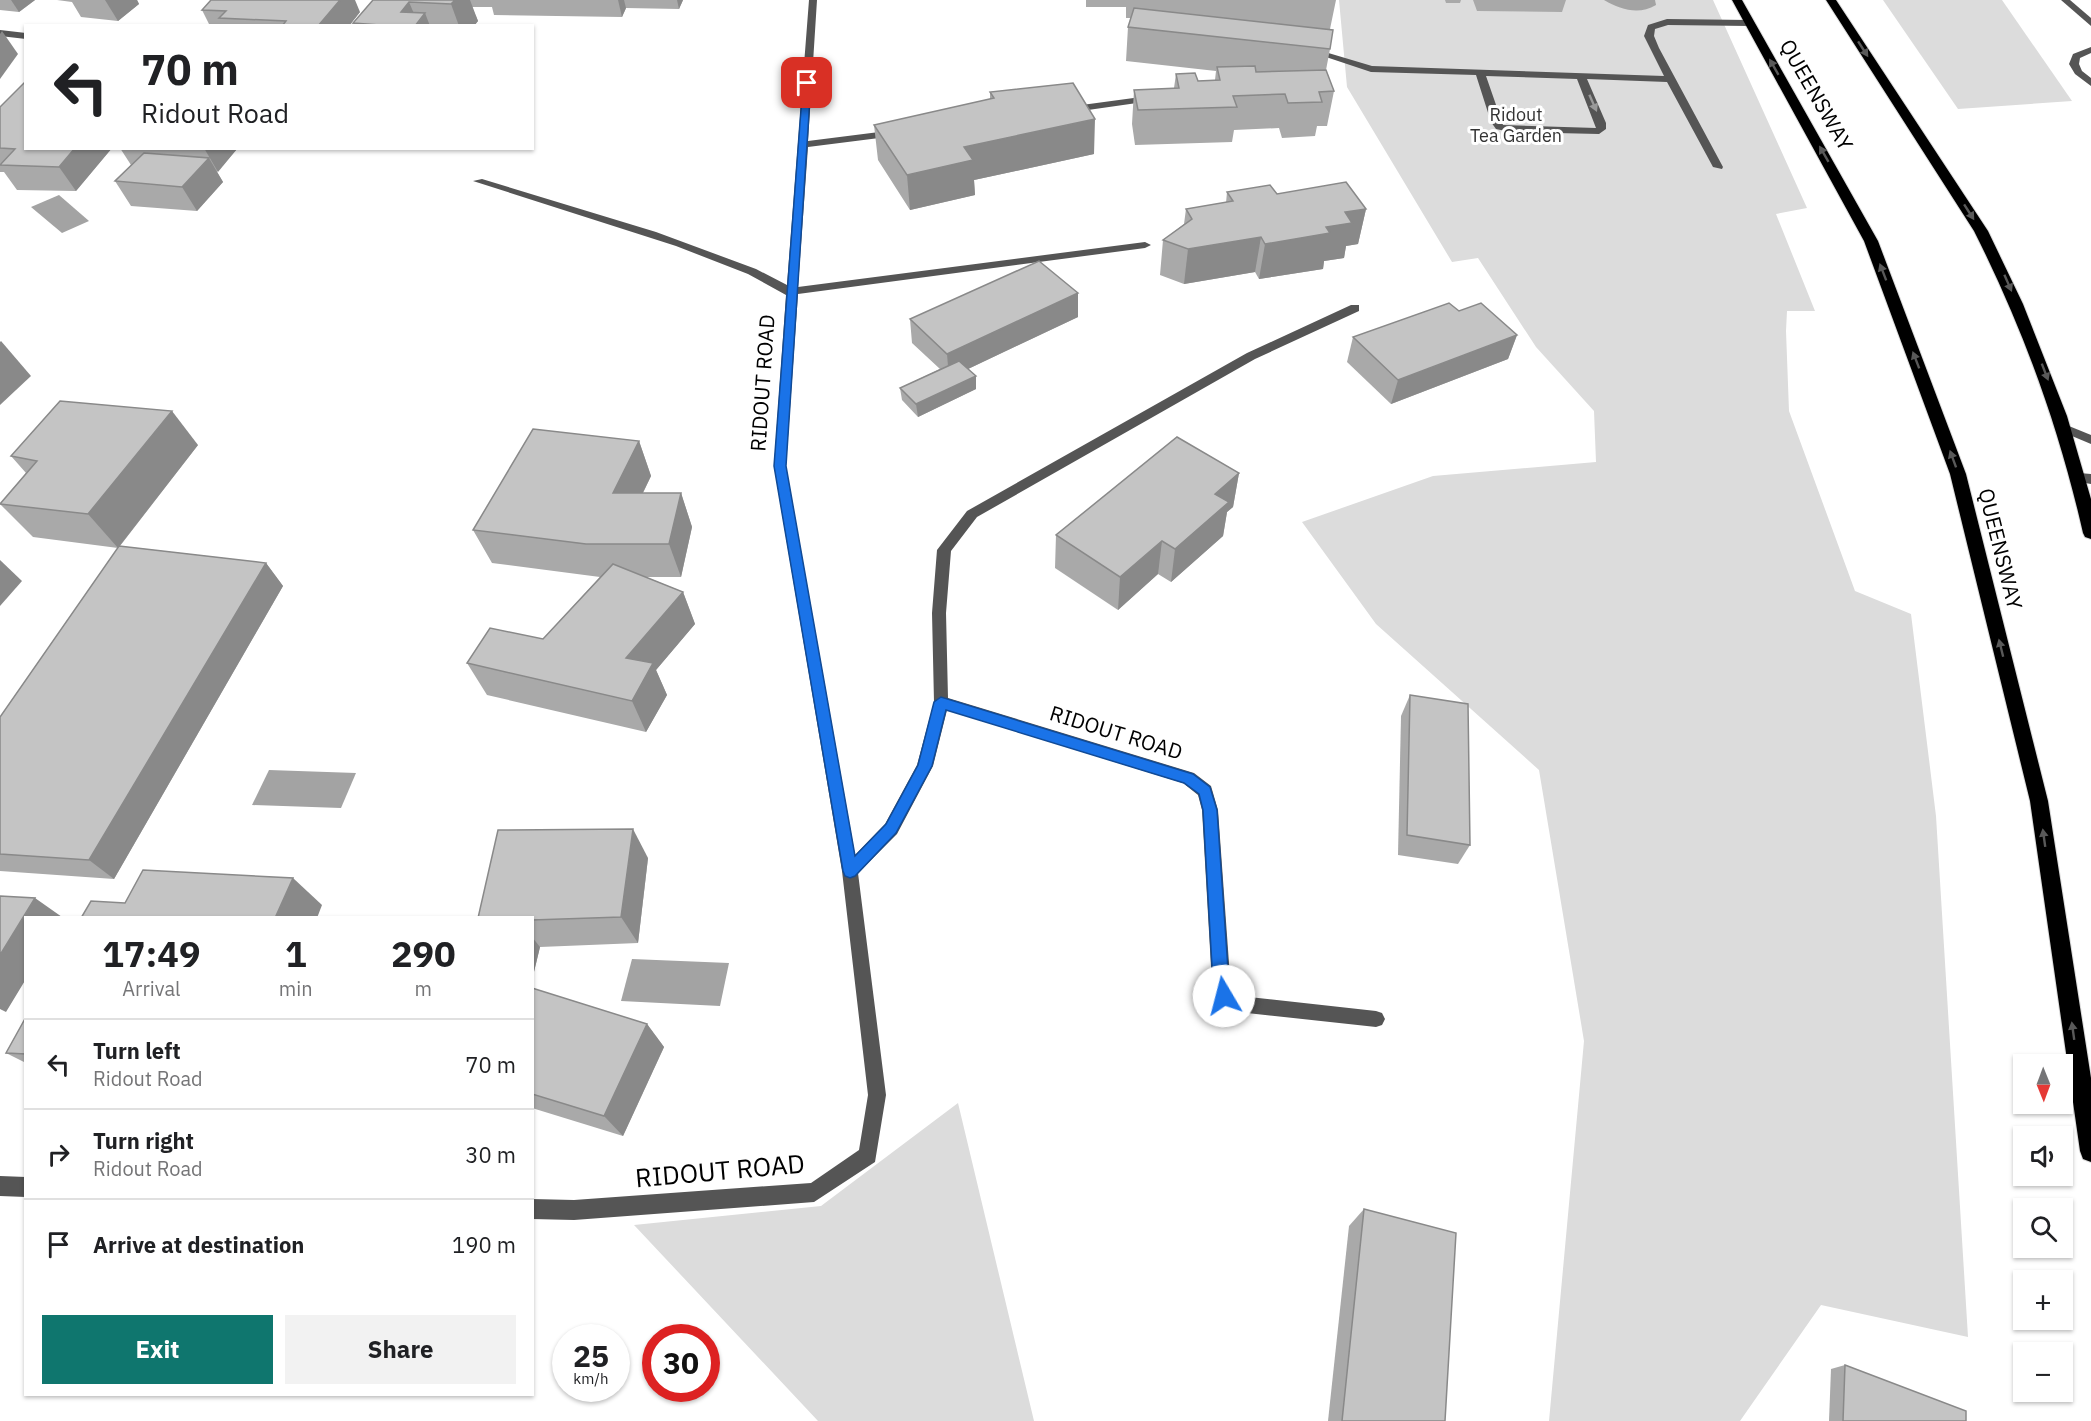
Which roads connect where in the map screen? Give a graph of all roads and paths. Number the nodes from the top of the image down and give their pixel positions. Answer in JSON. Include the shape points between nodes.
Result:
{"nodes":[{"id":1,"x":813,"y":0,"type":"edge"},
{"id":2,"x":1737,"y":0,"type":"edge"},
{"id":3,"x":1831,"y":0,"type":"edge"},
{"id":4,"x":2065,"y":0,"type":"edge"},
{"id":5,"x":1749,"y":23,"type":"junction"},
{"id":6,"x":2091,"y":23,"type":"edge"},
{"id":7,"x":0,"y":33,"type":"edge"},
{"id":8,"x":24,"y":36,"type":"edge"},
{"id":9,"x":2091,"y":50,"type":"edge"},
{"id":10,"x":1325,"y":55,"type":"edge"},
{"id":11,"x":1480,"y":72,"type":"junction"},
{"id":12,"x":1581,"y":76,"type":"junction"},
{"id":13,"x":1672,"y":80,"type":"junction"},
{"id":14,"x":2091,"y":82,"type":"edge"},
{"id":15,"x":1141,"y":100,"type":"edge"},
{"id":16,"x":1059,"y":111,"type":"edge"},
{"id":17,"x":908,"y":131,"type":"edge"},
{"id":18,"x":803,"y":145,"type":"junction"},
{"id":19,"x":1718,"y":167,"type":"dead end"},
{"id":20,"x":478,"y":181,"type":"dead end"},
{"id":21,"x":1145,"y":245,"type":"dead end"},
{"id":22,"x":793,"y":292,"type":"junction"},
{"id":23,"x":1355,"y":308,"type":"dead end"},
{"id":24,"x":2064,"y":428,"type":"junction"},
{"id":25,"x":2091,"y":440,"type":"edge"},
{"id":26,"x":2085,"y":478,"type":"edge"},
{"id":27,"x":2091,"y":533,"type":"edge"},
{"id":28,"x":941,"y":702,"type":"junction"},
{"id":29,"x":850,"y":871,"type":"junction"},
{"id":30,"x":1376,"y":1019,"type":"dead end"},
{"id":31,"x":2091,"y":1151,"type":"edge"},
{"id":32,"x":0,"y":1186,"type":"edge"},
{"id":33,"x":24,"y":1187,"type":"edge"},
{"id":34,"x":534,"y":1209,"type":"edge"}],
"edges":[{"from":1,"to":18,"type":"street","name":"RIDOUT ROAD"},
{"from":2,"to":5,"type":"highway","name":"QUEENSWAY"},
{"from":3,"to":24,"type":"highway","one_way":true,"via":[[1981,231],[2035,344]]},
{"from":4,"to":6,"type":"street"},
{"from":5,"to":13,"type":"street","via":[[1667,22],[1650,27],[1649,36]]},
{"from":31,"to":5,"type":"highway","name":"QUEENSWAY","one_way":true,"via":[[2039,801],[1958,474],[1871,241]]},
{"from":7,"to":8,"type":"street"},
{"from":9,"to":14,"type":"street","via":[[2076,56],[2074,64]]},
{"from":10,"to":11,"type":"street","via":[[1371,69]]},
{"from":11,"to":12,"type":"street"},
{"from":12,"to":11,"type":"street","one_way":true,"via":[[1602,123],[1595,132],[1500,127]]},
{"from":12,"to":13,"type":"street"},
{"from":13,"to":19,"type":"street"},
{"from":15,"to":16,"type":"street"},
{"from":17,"to":18,"type":"street"},
{"from":18,"to":22,"type":"street","name":"RIDOUT ROAD"},
{"from":20,"to":22,"type":"street","via":[[605,216],[729,262]]},
{"from":21,"to":22,"type":"street"},
{"from":22,"to":29,"type":"street","name":"RIDOUT ROAD","via":[[780,466]]},
{"from":23,"to":28,"type":"street","via":[[1251,356],[972,514],[944,550],[939,613]]},
{"from":24,"to":25,"type":"street"},
{"from":24,"to":26,"type":"highway"},
{"from":26,"to":27,"type":"highway"},
{"from":28,"to":29,"type":"street","via":[[925,766],[897,818]]},
{"from":28,"to":30,"type":"street","name":"RIDOUT ROAD","via":[[1188,778],[1205,791],[1210,810],[1224,996],[1238,1004]]},
{"from":29,"to":34,"type":"street","name":"RIDOUT ROAD","via":[[877,1095],[868,1155],[814,1192],[574,1210]]},
{"from":32,"to":33,"type":"street"}]}
